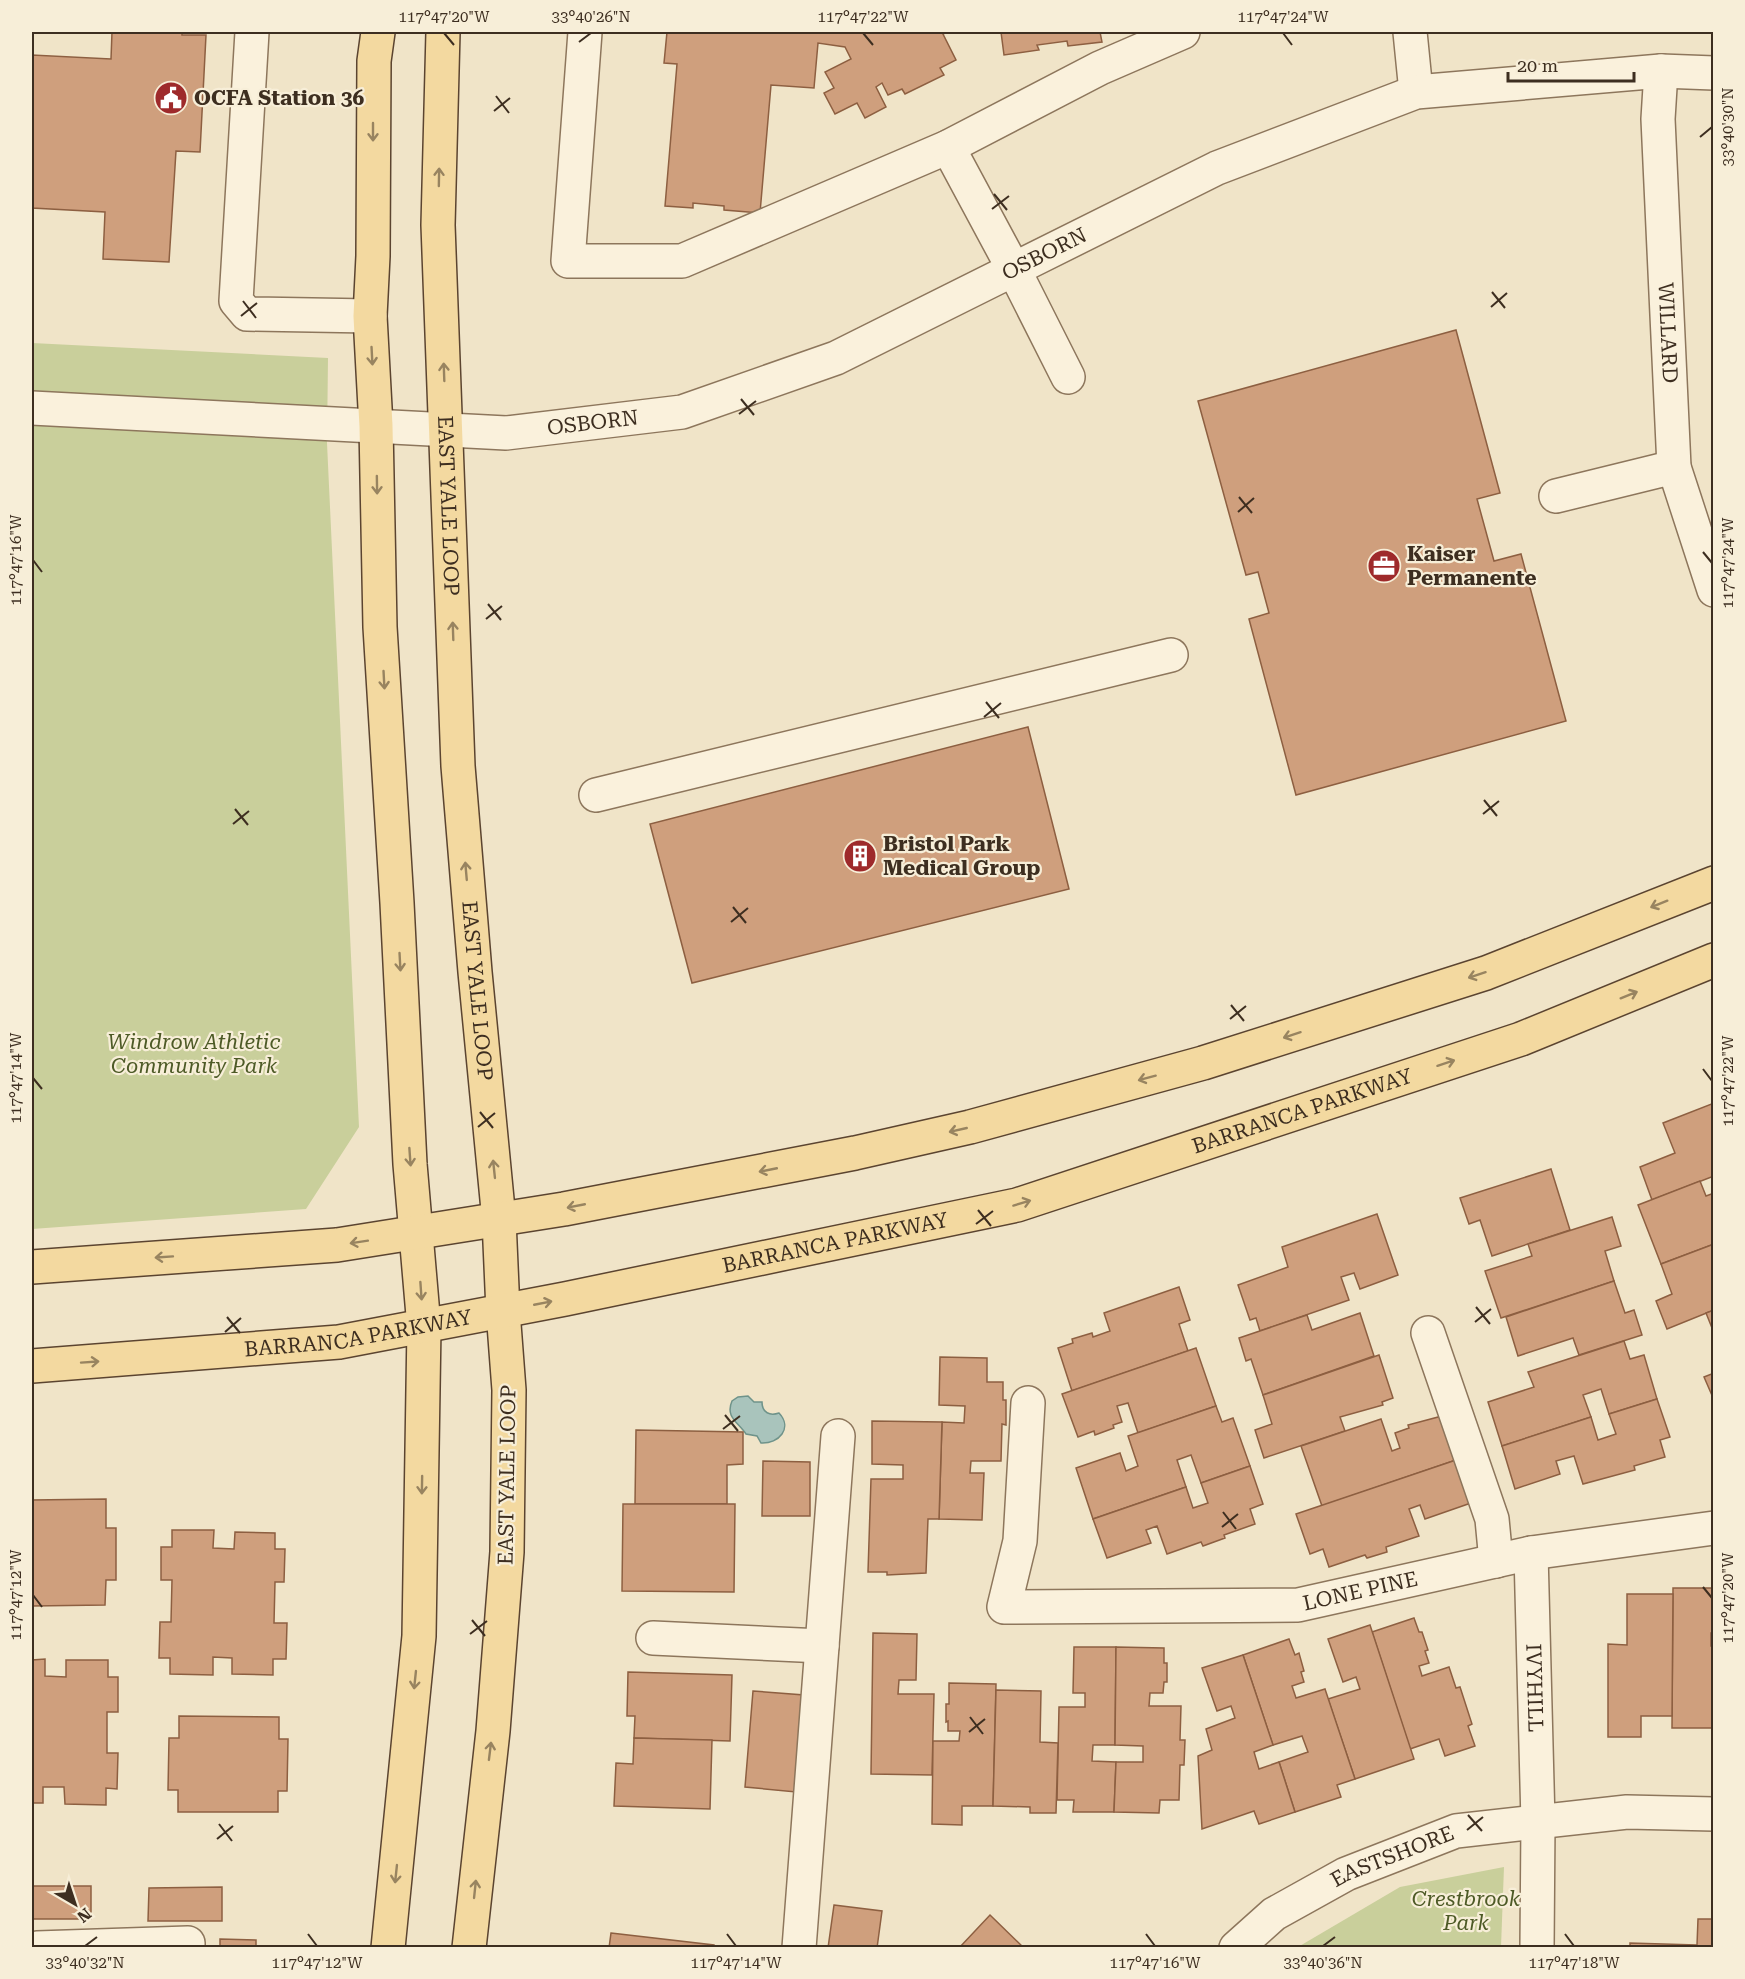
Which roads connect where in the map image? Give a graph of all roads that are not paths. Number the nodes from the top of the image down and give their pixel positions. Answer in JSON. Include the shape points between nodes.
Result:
{"nodes":[{"id":1,"x":252,"y":32,"type":"edge"},
{"id":2,"x":378,"y":32,"type":"edge"},
{"id":3,"x":443,"y":32,"type":"edge"},
{"id":4,"x":585,"y":32,"type":"edge"},
{"id":5,"x":1183,"y":32,"type":"edge"},
{"id":6,"x":1410,"y":32,"type":"edge"},
{"id":7,"x":1661,"y":71,"type":"junction"},
{"id":8,"x":1713,"y":73,"type":"edge"},
{"id":9,"x":1416,"y":92,"type":"junction"},
{"id":10,"x":948,"y":147,"type":"junction"},
{"id":11,"x":1013,"y":268,"type":"junction"},
{"id":12,"x":369,"y":316,"type":"junction"},
{"id":13,"x":1068,"y":377,"type":"dead end"},
{"id":14,"x":32,"y":408,"type":"edge"},
{"id":15,"x":376,"y":426,"type":"junction"},
{"id":16,"x":446,"y":430,"type":"junction"},
{"id":17,"x":1674,"y":466,"type":"junction"},
{"id":18,"x":1556,"y":496,"type":"dead end"},
{"id":19,"x":1713,"y":590,"type":"edge"},
{"id":20,"x":1171,"y":655,"type":"dead end"},
{"id":21,"x":596,"y":795,"type":"dead end"},
{"id":22,"x":1713,"y":883,"type":"edge"},
{"id":23,"x":1713,"y":960,"type":"edge"},
{"id":24,"x":499,"y":1220,"type":"junction"},
{"id":25,"x":417,"y":1232,"type":"junction"},
{"id":26,"x":32,"y":1267,"type":"edge"},
{"id":27,"x":503,"y":1311,"type":"junction"},
{"id":28,"x":424,"y":1327,"type":"junction"},
{"id":29,"x":1428,"y":1333,"type":"dead end"},
{"id":30,"x":32,"y":1366,"type":"edge"},
{"id":31,"x":1028,"y":1402,"type":"dead end"},
{"id":32,"x":838,"y":1436,"type":"dead end"},
{"id":33,"x":1713,"y":1528,"type":"edge"},
{"id":34,"x":1531,"y":1553,"type":"junction"},
{"id":35,"x":1496,"y":1561,"type":"junction"},
{"id":36,"x":653,"y":1638,"type":"dead end"},
{"id":37,"x":822,"y":1646,"type":"junction"},
{"id":38,"x":1713,"y":1814,"type":"edge"},
{"id":39,"x":1538,"y":1822,"type":"junction"},
{"id":40,"x":37,"y":1947,"type":"edge"},
{"id":41,"x":188,"y":1947,"type":"edge"},
{"id":42,"x":388,"y":1947,"type":"edge"},
{"id":43,"x":469,"y":1947,"type":"edge"},
{"id":44,"x":799,"y":1947,"type":"edge"},
{"id":45,"x":1236,"y":1947,"type":"edge"},
{"id":46,"x":1537,"y":1947,"type":"edge"}],
"edges":[{"from":1,"to":12,"type":"street","via":[[236,301],[247,314]]},
{"from":2,"to":12,"type":"main road","one_way":true,"via":[[374,61]]},
{"from":16,"to":3,"type":"main road","name":"EAST YALE LOOP","one_way":true,"via":[[438,225]]},
{"from":4,"to":10,"type":"street","via":[[568,261],[682,261]]},
{"from":5,"to":10,"type":"street","via":[[1100,68]]},
{"from":6,"to":9,"type":"street"},
{"from":7,"to":8,"type":"street","name":"OSBORN"},
{"from":7,"to":9,"type":"street","name":"OSBORN"},
{"from":7,"to":17,"type":"street","name":"WILLARD","via":[[1658,119]]},
{"from":9,"to":11,"type":"street","name":"OSBORN","via":[[1217,168]]},
{"from":10,"to":11,"type":"street"},
{"from":11,"to":13,"type":"street"},
{"from":11,"to":16,"type":"street","name":"OSBORN","via":[[836,358],[682,412],[506,434]]},
{"from":12,"to":15,"type":"main road","one_way":true},
{"from":14,"to":15,"type":"street","name":"OSBORN"},
{"from":15,"to":16,"type":"street","name":"OSBORN"},
{"from":15,"to":25,"type":"main road","one_way":true,"via":[[380,627]]},
{"from":24,"to":16,"type":"main road","name":"EAST YALE LOOP","one_way":true,"via":[[458,766]]},
{"from":17,"to":18,"type":"street"},
{"from":17,"to":19,"type":"street","name":"WILLARD"},
{"from":20,"to":21,"type":"street"},
{"from":22,"to":24,"type":"main road","one_way":true,"via":[[1486,973],[1192,1066],[970,1127],[855,1153]]},
{"from":27,"to":23,"type":"main road","name":"BARRANCA PARKWAY","one_way":true,"via":[[1017,1205],[1521,1039]]},
{"from":24,"to":25,"type":"main road"},
{"from":24,"to":27,"type":"main road","name":"EAST YALE LOOP"},
{"from":25,"to":26,"type":"main road","one_way":true,"via":[[337,1245]]},
{"from":25,"to":28,"type":"main road","one_way":true},
{"from":27,"to":28,"type":"main road","name":"BARRANCA PARKWAY"},
{"from":43,"to":27,"type":"main road","name":"EAST YALE LOOP","one_way":true,"via":[[493,1731],[507,1552],[509,1390]]},
{"from":30,"to":28,"type":"main road","name":"BARRANCA PARKWAY","one_way":true,"via":[[339,1342]]},
{"from":28,"to":42,"type":"main road","one_way":true,"via":[[419,1636]]},
{"from":29,"to":35,"type":"street","via":[[1492,1519]]},
{"from":31,"to":35,"type":"street","name":"LONE PINE","via":[[1020,1541],[1004,1607],[1298,1605]]},
{"from":32,"to":37,"type":"street"},
{"from":33,"to":34,"type":"street","name":"LONE PINE"},
{"from":34,"to":35,"type":"street","name":"LONE PINE"},
{"from":34,"to":39,"type":"street","name":"IVYHILL"},
{"from":36,"to":37,"type":"street"},
{"from":37,"to":44,"type":"street"},
{"from":38,"to":39,"type":"street","name":"EASTSHORE","via":[[1627,1812]]},
{"from":39,"to":45,"type":"street","name":"EASTSHORE","via":[[1456,1831],[1346,1874],[1274,1914]]},
{"from":39,"to":46,"type":"street","name":"IVYHILL"},
{"from":40,"to":41,"type":"street","via":[[188,1943]]}]}
